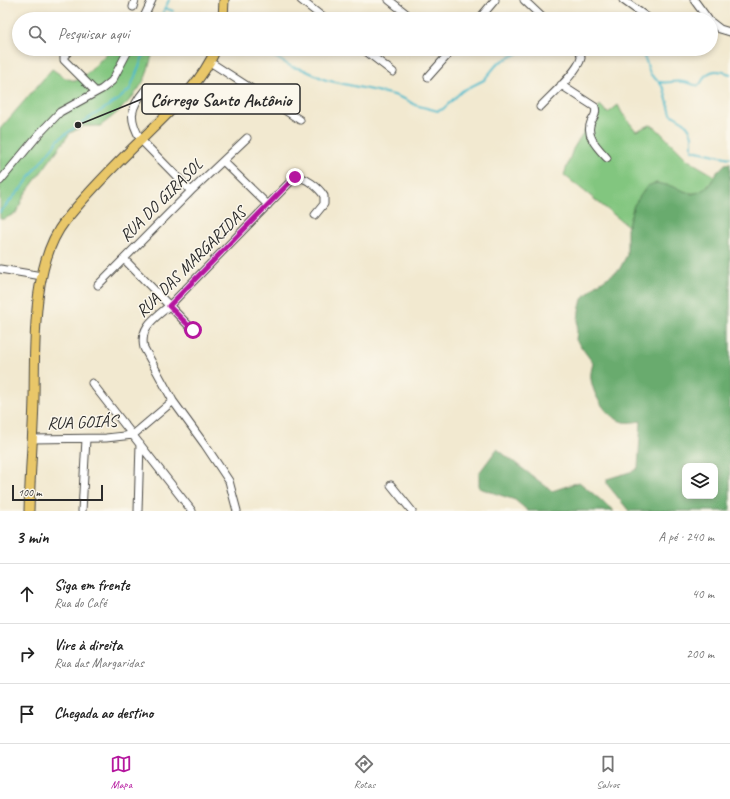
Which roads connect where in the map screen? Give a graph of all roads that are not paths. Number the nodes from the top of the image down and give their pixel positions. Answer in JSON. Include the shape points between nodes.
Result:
{"nodes":[{"id":1,"x":152,"y":0,"type":"edge"},
{"id":2,"x":224,"y":0,"type":"edge"},
{"id":3,"x":301,"y":0,"type":"edge"},
{"id":4,"x":389,"y":0,"type":"edge"},
{"id":5,"x":524,"y":0,"type":"edge"},
{"id":6,"x":623,"y":0,"type":"edge"},
{"id":7,"x":694,"y":0,"type":"edge"},
{"id":8,"x":491,"y":1,"type":"edge"},
{"id":9,"x":146,"y":12,"type":"edge"},
{"id":10,"x":223,"y":12,"type":"edge"},
{"id":11,"x":316,"y":12,"type":"edge"},
{"id":12,"x":404,"y":12,"type":"edge"},
{"id":13,"x":484,"y":12,"type":"edge"},
{"id":14,"x":537,"y":12,"type":"edge"},
{"id":15,"x":640,"y":12,"type":"edge"},
{"id":16,"x":703,"y":12,"type":"edge"},
{"id":17,"x":718,"y":27,"type":"edge"},
{"id":18,"x":730,"y":32,"type":"edge"},
{"id":19,"x":64,"y":56,"type":"edge"},
{"id":20,"x":124,"y":56,"type":"edge"},
{"id":21,"x":213,"y":56,"type":"edge"},
{"id":22,"x":373,"y":56,"type":"edge"},
{"id":23,"x":446,"y":56,"type":"edge"},
{"id":24,"x":581,"y":56,"type":"edge"},
{"id":25,"x":210,"y":62,"type":"junction"},
{"id":26,"x":393,"y":72,"type":"dead end"},
{"id":27,"x":428,"y":77,"type":"dead end"},
{"id":28,"x":561,"y":85,"type":"junction"},
{"id":29,"x":145,"y":90,"type":"dead end"},
{"id":30,"x":96,"y":92,"type":"junction"},
{"id":31,"x":540,"y":107,"type":"dead end"},
{"id":32,"x":300,"y":120,"type":"dead end"},
{"id":33,"x":247,"y":138,"type":"dead end"},
{"id":34,"x":141,"y":140,"type":"junction"},
{"id":35,"x":607,"y":158,"type":"dead end"},
{"id":36,"x":223,"y":160,"type":"junction"},
{"id":37,"x":0,"y":181,"type":"edge"},
{"id":38,"x":191,"y":191,"type":"junction"},
{"id":39,"x":268,"y":205,"type":"junction"},
{"id":40,"x":315,"y":215,"type":"dead end"},
{"id":41,"x":124,"y":259,"type":"junction"},
{"id":42,"x":0,"y":269,"type":"edge"},
{"id":43,"x":42,"y":276,"type":"junction"},
{"id":44,"x":98,"y":285,"type":"dead end"},
{"id":45,"x":169,"y":306,"type":"junction"},
{"id":46,"x":193,"y":330,"type":"dead end"},
{"id":47,"x":92,"y":383,"type":"dead end"},
{"id":48,"x":173,"y":401,"type":"junction"},
{"id":49,"x":133,"y":435,"type":"junction"},
{"id":50,"x":32,"y":439,"type":"junction"},
{"id":51,"x":86,"y":439,"type":"junction"},
{"id":52,"x":140,"y":444,"type":"junction"},
{"id":53,"x":391,"y":485,"type":"dead end"},
{"id":54,"x":191,"y":510,"type":"edge"},
{"id":55,"x":29,"y":511,"type":"edge"},
{"id":56,"x":82,"y":511,"type":"edge"},
{"id":57,"x":138,"y":511,"type":"edge"},
{"id":58,"x":237,"y":511,"type":"edge"},
{"id":59,"x":412,"y":511,"type":"edge"}],
"edges":[{"from":1,"to":9,"type":"street"},
{"from":2,"to":10,"type":"main road"},
{"from":3,"to":11,"type":"street"},
{"from":4,"to":12,"type":"street"},
{"from":5,"to":14,"type":"street"},
{"from":6,"to":15,"type":"street"},
{"from":7,"to":16,"type":"street"},
{"from":8,"to":13,"type":"street"},
{"from":17,"to":18,"type":"street"},
{"from":19,"to":30,"type":"street","via":[[64,60]]},
{"from":20,"to":30,"type":"street","via":[[112,81]]},
{"from":21,"to":25,"type":"main road"},
{"from":22,"to":26,"type":"street"},
{"from":23,"to":27,"type":"street"},
{"from":24,"to":28,"type":"street","via":[[574,71]]},
{"from":25,"to":32,"type":"street"},
{"from":25,"to":34,"type":"main road","via":[[182,98]]},
{"from":28,"to":31,"type":"street"},
{"from":28,"to":35,"type":"street","via":[[596,107],[590,134],[596,146]]},
{"from":29,"to":34,"type":"street","via":[[136,101],[132,113]]},
{"from":30,"to":37,"type":"street","via":[[60,112]]},
{"from":33,"to":36,"type":"street","name":"RUA DO GIRASOL"},
{"from":34,"to":38,"type":"street"},
{"from":34,"to":43,"type":"main road","via":[[64,222],[54,240]]},
{"from":36,"to":38,"type":"street","name":"RUA DO GIRASOL"},
{"from":36,"to":39,"type":"street"},
{"from":38,"to":41,"type":"street","name":"RUA DO GIRASOL"},
{"from":39,"to":40,"type":"street","name":"RUA DAS MARGARIDAS","via":[[297,176],[306,180],[324,196],[324,204]]},
{"from":39,"to":45,"type":"street","name":"RUA DAS MARGARIDAS"},
{"from":41,"to":44,"type":"street","name":"RUA DO GIRASOL"},
{"from":41,"to":45,"type":"street"},
{"from":42,"to":43,"type":"street"},
{"from":43,"to":50,"type":"main road","via":[[35,335]]},
{"from":45,"to":46,"type":"street"},
{"from":45,"to":48,"type":"street","name":"RUA DAS MARGARIDAS","via":[[143,332],[142,340]]},
{"from":47,"to":49,"type":"street"},
{"from":48,"to":49,"type":"street"},
{"from":48,"to":58,"type":"street","name":"RUA DAS MARGARIDAS","via":[[227,477]]},
{"from":49,"to":51,"type":"street","name":"RUA GOIÁS"},
{"from":49,"to":52,"type":"street"},
{"from":50,"to":51,"type":"street","name":"RUA GOIÁS"},
{"from":50,"to":55,"type":"main road"},
{"from":51,"to":56,"type":"street"},
{"from":52,"to":54,"type":"street"},
{"from":52,"to":57,"type":"street"},
{"from":53,"to":59,"type":"street"}]}
